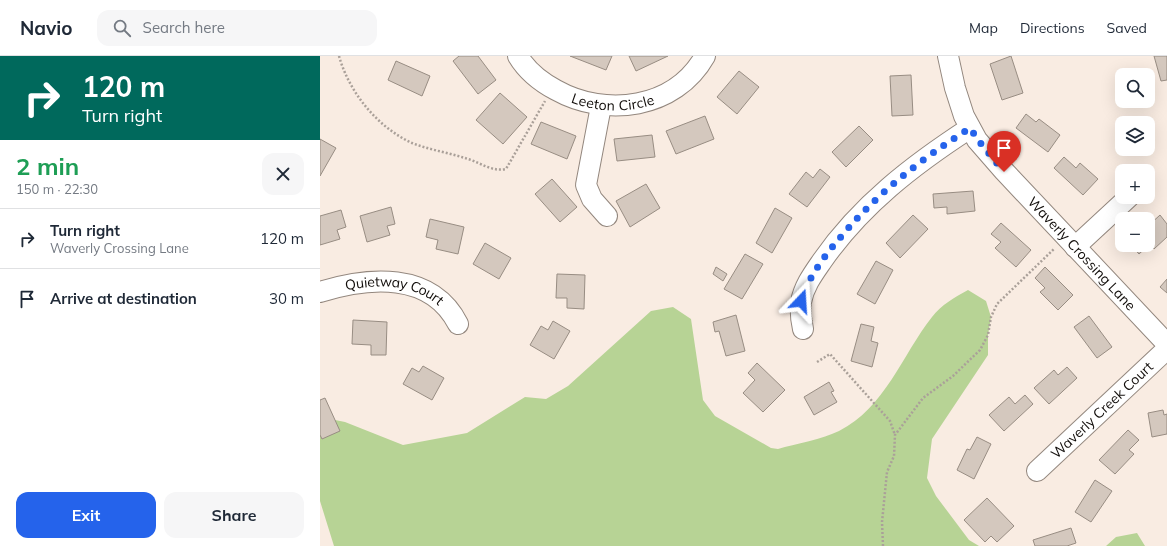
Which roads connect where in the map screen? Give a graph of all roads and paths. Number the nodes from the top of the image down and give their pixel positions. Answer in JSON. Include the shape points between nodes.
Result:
{"nodes":[{"id":1,"x":339,"y":56,"type":"edge"},
{"id":2,"x":518,"y":56,"type":"edge"},
{"id":3,"x":705,"y":56,"type":"edge"},
{"id":4,"x":948,"y":56,"type":"edge"},
{"id":5,"x":545,"y":101,"type":"dead end"},
{"id":6,"x":601,"y":106,"type":"junction"},
{"id":7,"x":970,"y":128,"type":"junction"},
{"id":8,"x":1120,"y":204,"type":"edge"},
{"id":9,"x":607,"y":216,"type":"dead end"},
{"id":10,"x":1065,"y":247,"type":"junction"},
{"id":11,"x":320,"y":292,"type":"edge"},
{"id":12,"x":458,"y":324,"type":"dead end"},
{"id":13,"x":803,"y":329,"type":"dead end"},
{"id":14,"x":1167,"y":344,"type":"edge"},
{"id":15,"x":1167,"y":349,"type":"edge"},
{"id":16,"x":816,"y":362,"type":"dead end"},
{"id":17,"x":895,"y":436,"type":"junction"},
{"id":18,"x":1037,"y":471,"type":"dead end"},
{"id":19,"x":883,"y":546,"type":"edge"}],
"edges":[{"from":1,"to":5,"type":"path","via":[[358,97],[387,129],[413,143],[469,159],[497,171],[506,169]]},
{"from":2,"to":6,"type":"street","name":"Leeton Circle","via":[[531,72],[546,84],[567,96]]},
{"from":3,"to":6,"type":"street","name":"Leeton Circle","via":[[687,80],[659,98],[622,107]]},
{"from":4,"to":7,"type":"street","name":"Waverly Crossing Lane","via":[[955,88]]},
{"from":6,"to":9,"type":"street","via":[[586,185],[592,199]]},
{"from":7,"to":10,"type":"street","name":"Waverly Crossing Lane"},
{"from":7,"to":13,"type":"street","via":[[933,151],[905,173],[852,223],[829,251],[805,288],[801,308]]},
{"from":8,"to":10,"type":"street"},
{"from":10,"to":14,"type":"street","name":"Waverly Crossing Lane"},
{"from":10,"to":17,"type":"path","via":[[997,304],[988,335],[980,350],[953,376],[923,398]]},
{"from":11,"to":12,"type":"street","name":"Quietway Court","via":[[359,282],[408,285],[428,291],[441,300]]},
{"from":15,"to":18,"type":"street","name":"Waverly Creek Court"},
{"from":16,"to":17,"type":"path","via":[[830,354],[890,421]]},
{"from":17,"to":19,"type":"path","via":[[894,456],[888,472],[882,522]]}]}
